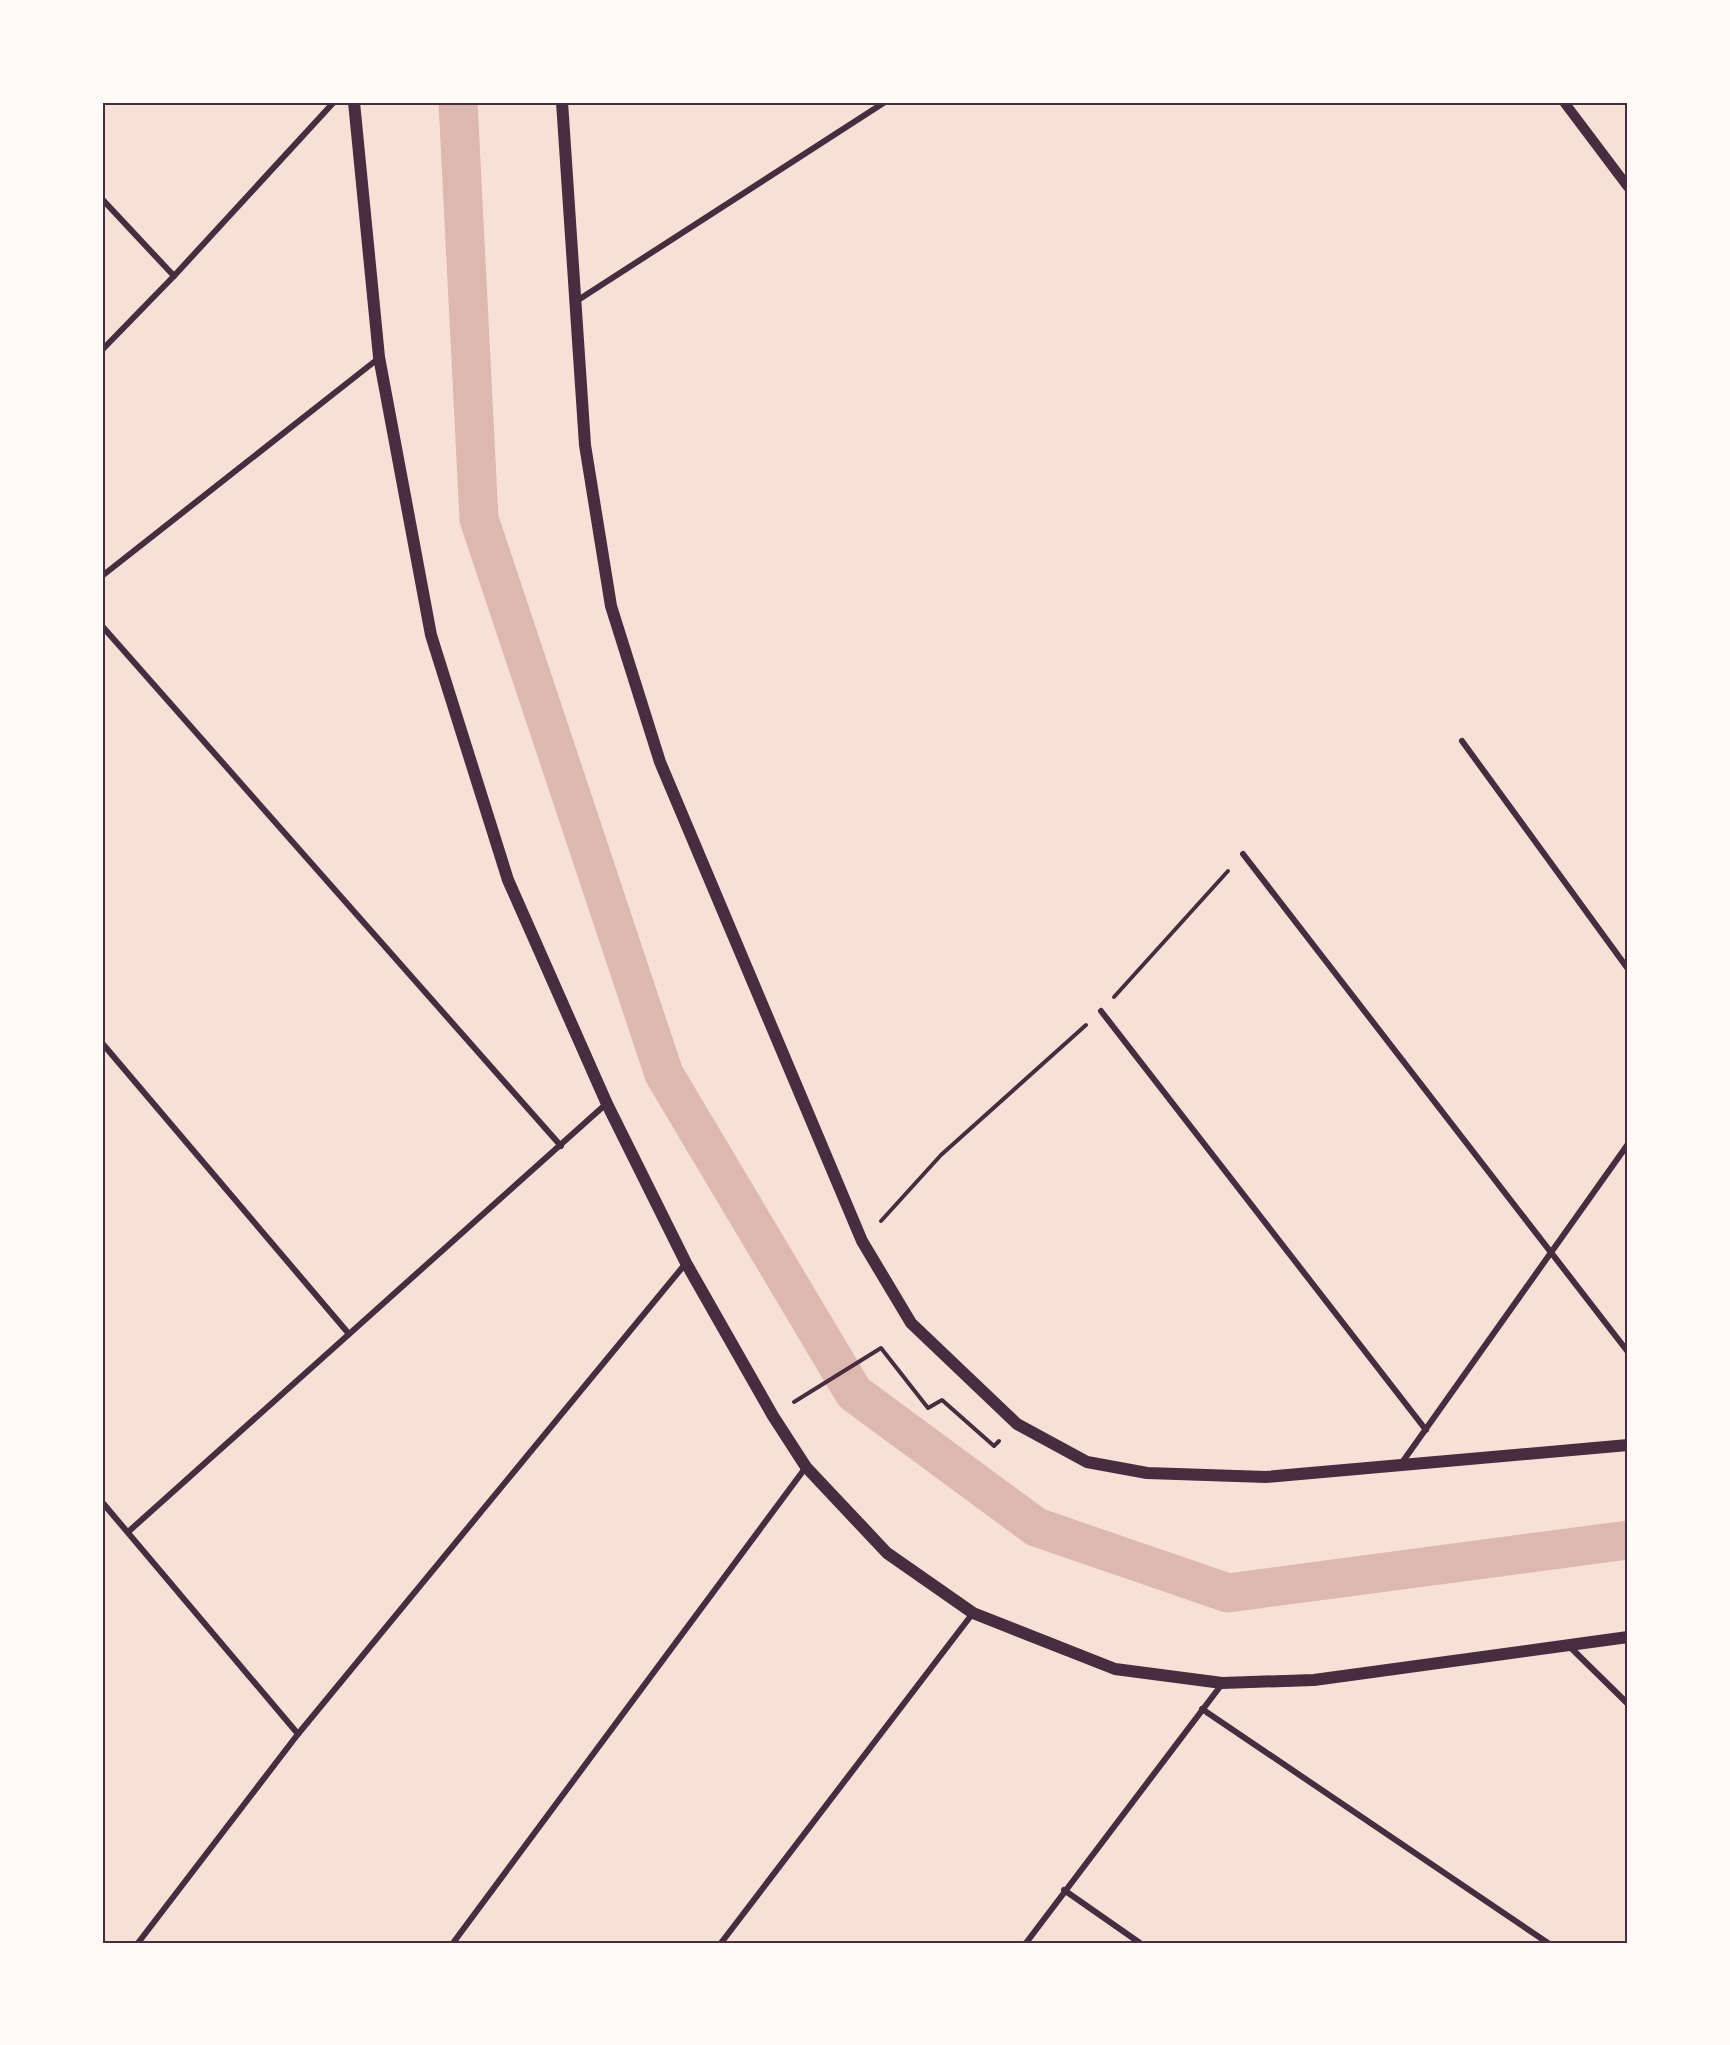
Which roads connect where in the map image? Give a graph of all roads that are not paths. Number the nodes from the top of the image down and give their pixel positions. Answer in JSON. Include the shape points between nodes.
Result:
{"nodes":[{"id":1,"x":334,"y":102,"type":"edge"},
{"id":2,"x":354,"y":102,"type":"edge"},
{"id":3,"x":562,"y":102,"type":"edge"},
{"id":4,"x":885,"y":102,"type":"edge"},
{"id":5,"x":1564,"y":102,"type":"edge"},
{"id":6,"x":1628,"y":187,"type":"edge"},
{"id":7,"x":102,"y":199,"type":"edge"},
{"id":8,"x":174,"y":276,"type":"junction"},
{"id":9,"x":575,"y":302,"type":"junction"},
{"id":10,"x":102,"y":350,"type":"edge"},
{"id":11,"x":379,"y":357,"type":"junction"},
{"id":12,"x":102,"y":576,"type":"edge"},
{"id":13,"x":102,"y":626,"type":"edge"},
{"id":14,"x":1462,"y":741,"type":"dead end"},
{"id":15,"x":1243,"y":854,"type":"road end"},
{"id":16,"x":1628,"y":969,"type":"edge"},
{"id":17,"x":1101,"y":1011,"type":"road end"},
{"id":18,"x":102,"y":1043,"type":"edge"},
{"id":19,"x":607,"y":1104,"type":"junction"},
{"id":20,"x":1628,"y":1144,"type":"edge"},
{"id":21,"x":561,"y":1146,"type":"junction"},
{"id":22,"x":1550,"y":1254,"type":"junction"},
{"id":23,"x":686,"y":1263,"type":"junction"},
{"id":24,"x":349,"y":1334,"type":"junction"},
{"id":25,"x":1628,"y":1352,"type":"edge"},
{"id":26,"x":1426,"y":1430,"type":"junction"},
{"id":27,"x":1628,"y":1444,"type":"edge"},
{"id":28,"x":1401,"y":1465,"type":"junction"},
{"id":29,"x":806,"y":1467,"type":"junction"},
{"id":30,"x":102,"y":1502,"type":"edge"},
{"id":31,"x":128,"y":1532,"type":"junction"},
{"id":32,"x":973,"y":1613,"type":"junction"},
{"id":33,"x":1628,"y":1637,"type":"edge"},
{"id":34,"x":1569,"y":1645,"type":"junction"},
{"id":35,"x":1222,"y":1683,"type":"junction"},
{"id":36,"x":1628,"y":1704,"type":"edge"},
{"id":37,"x":1203,"y":1709,"type":"junction"},
{"id":38,"x":298,"y":1734,"type":"junction"},
{"id":39,"x":1064,"y":1890,"type":"junction"},
{"id":40,"x":138,"y":1943,"type":"edge"},
{"id":41,"x":453,"y":1943,"type":"edge"},
{"id":42,"x":721,"y":1943,"type":"edge"},
{"id":43,"x":1026,"y":1943,"type":"edge"},
{"id":44,"x":1140,"y":1943,"type":"edge"},
{"id":45,"x":1548,"y":1943,"type":"edge"}],
"edges":[{"from":1,"to":8,"type":"street"},
{"from":2,"to":11,"type":"main road"},
{"from":3,"to":9,"type":"main road"},
{"from":4,"to":9,"type":"street"},
{"from":5,"to":6,"type":"street"},
{"from":7,"to":8,"type":"street"},
{"from":8,"to":10,"type":"street"},
{"from":9,"to":28,"type":"main road","via":[[585,445],[611,606],[660,762],[862,1241],[910,1323],[1017,1424],[1087,1462],[1147,1473],[1266,1477]]},
{"from":11,"to":12,"type":"street"},
{"from":11,"to":19,"type":"main road","via":[[431,635],[508,880]]},
{"from":13,"to":21,"type":"street"},
{"from":14,"to":16,"type":"street"},
{"from":15,"to":22,"type":"street"},
{"from":17,"to":26,"type":"street"},
{"from":18,"to":24,"type":"street"},
{"from":19,"to":21,"type":"street"},
{"from":19,"to":23,"type":"main road"},
{"from":20,"to":22,"type":"street"},
{"from":21,"to":24,"type":"street"},
{"from":22,"to":25,"type":"street"},
{"from":22,"to":26,"type":"street"},
{"from":23,"to":29,"type":"main road"},
{"from":23,"to":38,"type":"street"},
{"from":24,"to":31,"type":"street"},
{"from":26,"to":28,"type":"street"},
{"from":27,"to":28,"type":"main road"},
{"from":29,"to":32,"type":"main road","via":[[887,1553]]},
{"from":29,"to":41,"type":"street"},
{"from":30,"to":31,"type":"street"},
{"from":31,"to":38,"type":"street"},
{"from":32,"to":35,"type":"main road","via":[[1115,1669]]},
{"from":32,"to":42,"type":"street"},
{"from":33,"to":34,"type":"main road"},
{"from":34,"to":35,"type":"main road","via":[[1314,1680]]},
{"from":34,"to":36,"type":"street"},
{"from":35,"to":37,"type":"street"},
{"from":37,"to":39,"type":"street"},
{"from":37,"to":45,"type":"street"},
{"from":38,"to":40,"type":"street"},
{"from":39,"to":43,"type":"street"},
{"from":39,"to":44,"type":"street"}]}
